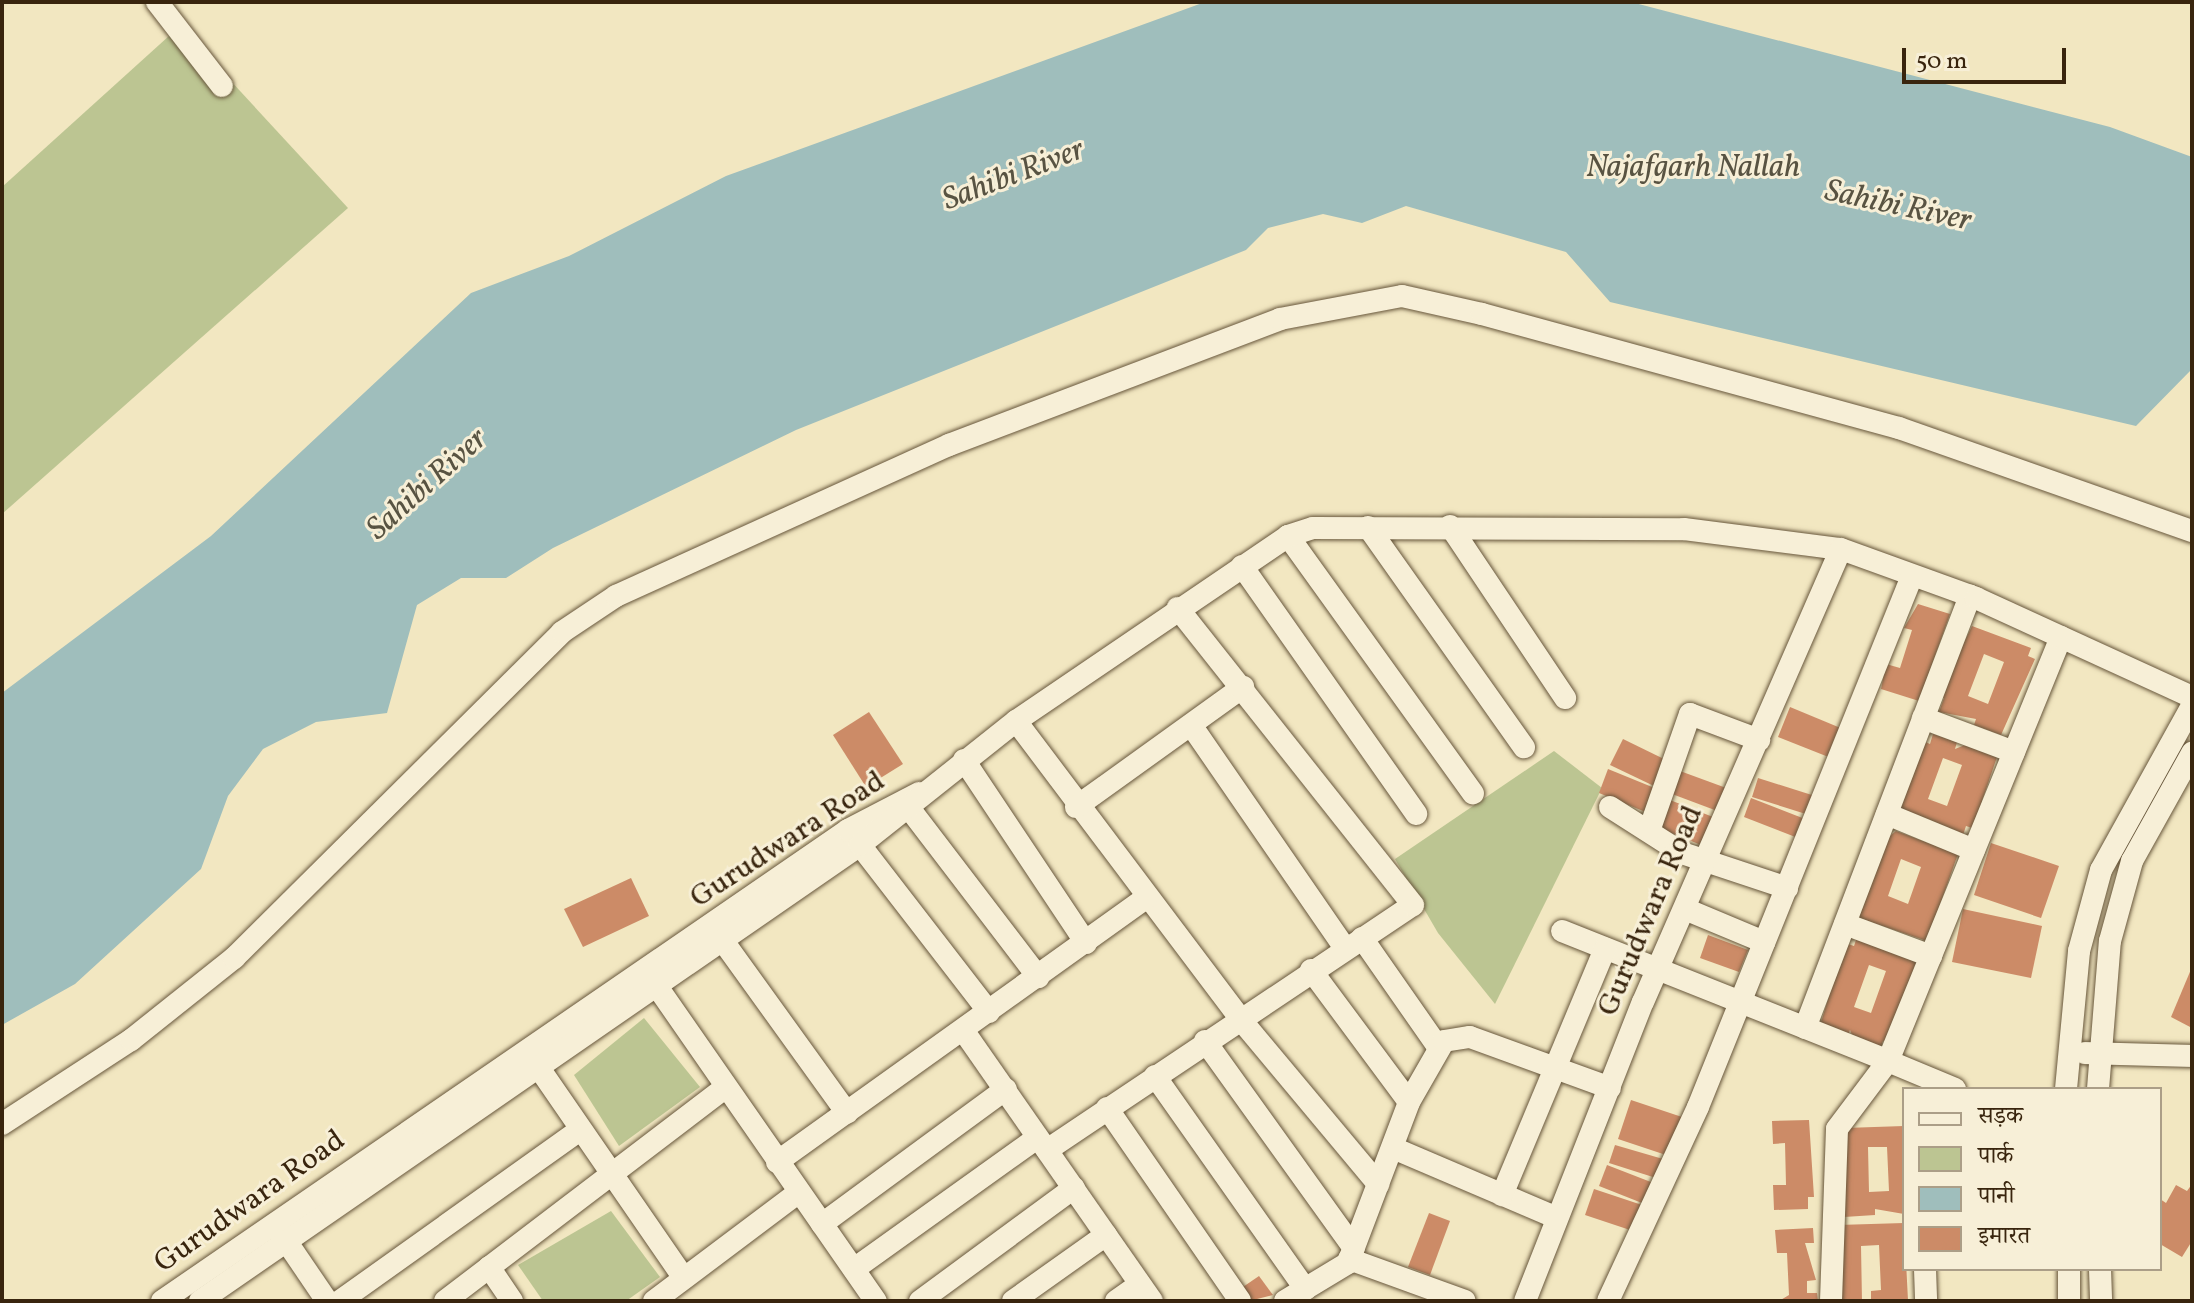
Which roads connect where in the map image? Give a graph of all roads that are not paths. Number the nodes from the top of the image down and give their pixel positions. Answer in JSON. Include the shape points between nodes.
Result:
{"nodes":[{"id":1,"x":157,"y":2,"type":"edge"},
{"id":2,"x":222,"y":86,"type":"dead end"},
{"id":3,"x":1450,"y":526,"type":"junction"},
{"id":4,"x":1368,"y":527,"type":"junction"},
{"id":5,"x":2192,"y":531,"type":"edge"},
{"id":6,"x":1288,"y":536,"type":"junction"},
{"id":7,"x":1841,"y":549,"type":"junction"},
{"id":8,"x":1242,"y":566,"type":"junction"},
{"id":9,"x":1912,"y":576,"type":"junction"},
{"id":10,"x":1970,"y":595,"type":"junction"},
{"id":11,"x":1178,"y":608,"type":"junction"},
{"id":12,"x":2061,"y":637,"type":"junction"},
{"id":13,"x":1243,"y":687,"type":"junction"},
{"id":14,"x":2192,"y":697,"type":"edge"},
{"id":15,"x":1565,"y":698,"type":"dead end"},
{"id":16,"x":2192,"y":706,"type":"edge"},
{"id":17,"x":1923,"y":718,"type":"junction"},
{"id":18,"x":1016,"y":721,"type":"junction"},
{"id":19,"x":1191,"y":725,"type":"junction"},
{"id":20,"x":1759,"y":740,"type":"junction"},
{"id":21,"x":1524,"y":747,"type":"dead end"},
{"id":22,"x":2014,"y":752,"type":"junction"},
{"id":23,"x":2192,"y":753,"type":"edge"},
{"id":24,"x":964,"y":760,"type":"junction"},
{"id":25,"x":1473,"y":793,"type":"dead end"},
{"id":26,"x":914,"y":800,"type":"junction"},
{"id":27,"x":1076,"y":807,"type":"junction"},
{"id":28,"x":1610,"y":807,"type":"dead end"},
{"id":29,"x":1416,"y":814,"type":"dead end"},
{"id":30,"x":1887,"y":814,"type":"junction"},
{"id":31,"x":1649,"y":831,"type":"junction"},
{"id":32,"x":860,"y":845,"type":"junction"},
{"id":33,"x":1974,"y":850,"type":"junction"},
{"id":34,"x":1708,"y":858,"type":"junction"},
{"id":35,"x":1787,"y":888,"type":"junction"},
{"id":36,"x":1146,"y":898,"type":"junction"},
{"id":37,"x":1685,"y":909,"type":"junction"},
{"id":38,"x":1845,"y":924,"type":"junction"},
{"id":39,"x":1562,"y":931,"type":"dead end"},
{"id":40,"x":723,"y":941,"type":"junction"},
{"id":41,"x":1764,"y":942,"type":"junction"},
{"id":42,"x":1086,"y":943,"type":"junction"},
{"id":43,"x":1354,"y":943,"type":"junction"},
{"id":44,"x":1605,"y":949,"type":"junction"},
{"id":45,"x":1931,"y":956,"type":"junction"},
{"id":46,"x":1311,"y":970,"type":"junction"},
{"id":47,"x":1658,"y":972,"type":"junction"},
{"id":48,"x":1038,"y":977,"type":"junction"},
{"id":49,"x":656,"y":985,"type":"junction"},
{"id":50,"x":1740,"y":1003,"type":"junction"},
{"id":51,"x":989,"y":1012,"type":"junction"},
{"id":52,"x":1241,"y":1020,"type":"junction"},
{"id":53,"x":1805,"y":1028,"type":"junction"},
{"id":54,"x":963,"y":1030,"type":"junction"},
{"id":55,"x":1205,"y":1041,"type":"junction"},
{"id":56,"x":1438,"y":1047,"type":"junction"},
{"id":57,"x":2068,"y":1052,"type":"junction"},
{"id":58,"x":2098,"y":1053,"type":"junction"},
{"id":59,"x":2192,"y":1056,"type":"edge"},
{"id":60,"x":1888,"y":1061,"type":"junction"},
{"id":61,"x":539,"y":1068,"type":"junction"},
{"id":62,"x":1550,"y":1068,"type":"junction"},
{"id":63,"x":1155,"y":1076,"type":"junction"},
{"id":64,"x":1916,"y":1081,"type":"edge"},
{"id":65,"x":1945,"y":1087,"type":"edge"},
{"id":66,"x":2066,"y":1087,"type":"edge"},
{"id":67,"x":2098,"y":1087,"type":"edge"},
{"id":68,"x":725,"y":1088,"type":"junction"},
{"id":69,"x":1610,"y":1088,"type":"junction"},
{"id":70,"x":1006,"y":1089,"type":"junction"},
{"id":71,"x":1409,"y":1102,"type":"junction"},
{"id":72,"x":1107,"y":1108,"type":"junction"},
{"id":73,"x":847,"y":1113,"type":"junction"},
{"id":74,"x":2,"y":1124,"type":"edge"},
{"id":75,"x":580,"y":1130,"type":"junction"},
{"id":76,"x":1042,"y":1144,"type":"junction"},
{"id":77,"x":1393,"y":1148,"type":"junction"},
{"id":78,"x":777,"y":1162,"type":"junction"},
{"id":79,"x":612,"y":1174,"type":"junction"},
{"id":80,"x":1378,"y":1184,"type":"junction"},
{"id":81,"x":1074,"y":1188,"type":"junction"},
{"id":82,"x":799,"y":1192,"type":"junction"},
{"id":83,"x":1502,"y":1195,"type":"junction"},
{"id":84,"x":1557,"y":1218,"type":"junction"},
{"id":85,"x":272,"y":1221,"type":"junction"},
{"id":86,"x":822,"y":1224,"type":"junction"},
{"id":87,"x":1106,"y":1235,"type":"junction"},
{"id":88,"x":286,"y":1241,"type":"junction"},
{"id":89,"x":1351,"y":1253,"type":"junction"},
{"id":90,"x":489,"y":1267,"type":"junction"},
{"id":91,"x":854,"y":1269,"type":"junction"},
{"id":92,"x":1925,"y":1271,"type":"edge"},
{"id":93,"x":2069,"y":1271,"type":"edge"},
{"id":94,"x":2100,"y":1271,"type":"edge"},
{"id":95,"x":684,"y":1278,"type":"junction"},
{"id":96,"x":1146,"y":1292,"type":"edge"},
{"id":97,"x":1295,"y":1295,"type":"edge"},
{"id":98,"x":162,"y":1301,"type":"edge"},
{"id":99,"x":200,"y":1301,"type":"edge"},
{"id":100,"x":327,"y":1301,"type":"edge"},
{"id":101,"x":340,"y":1301,"type":"edge"},
{"id":102,"x":445,"y":1301,"type":"edge"},
{"id":103,"x":512,"y":1301,"type":"edge"},
{"id":104,"x":654,"y":1301,"type":"edge"},
{"id":105,"x":876,"y":1301,"type":"edge"},
{"id":106,"x":920,"y":1301,"type":"edge"},
{"id":107,"x":1013,"y":1301,"type":"edge"},
{"id":108,"x":1116,"y":1301,"type":"edge"},
{"id":109,"x":1240,"y":1301,"type":"edge"},
{"id":110,"x":1465,"y":1301,"type":"edge"},
{"id":111,"x":1525,"y":1301,"type":"edge"},
{"id":112,"x":1608,"y":1301,"type":"edge"},
{"id":113,"x":1831,"y":1301,"type":"edge"},
{"id":114,"x":1926,"y":1301,"type":"edge"},
{"id":115,"x":2069,"y":1301,"type":"edge"},
{"id":116,"x":2101,"y":1301,"type":"edge"}],
"edges":[{"from":1,"to":2,"type":"street"},
{"from":3,"to":4,"type":"street"},
{"from":3,"to":7,"type":"street","via":[[1684,529]]},
{"from":3,"to":15,"type":"street"},
{"from":4,"to":6,"type":"street"},
{"from":4,"to":21,"type":"street"},
{"from":5,"to":74,"type":"street","via":[[1899,428],[1482,314],[1402,296],[1280,319],[949,445],[616,596],[562,632],[234,958],[131,1040]]},
{"from":6,"to":8,"type":"street"},
{"from":6,"to":25,"type":"street"},
{"from":7,"to":9,"type":"street"},
{"from":7,"to":20,"type":"street","name":"Gurudwara Road"},
{"from":8,"to":11,"type":"street"},
{"from":8,"to":29,"type":"street"},
{"from":9,"to":10,"type":"street"},
{"from":9,"to":35,"type":"street"},
{"from":10,"to":12,"type":"street"},
{"from":10,"to":17,"type":"street"},
{"from":11,"to":13,"type":"street"},
{"from":11,"to":18,"type":"street"},
{"from":12,"to":14,"type":"street"},
{"from":12,"to":22,"type":"street"},
{"from":13,"to":19,"type":"street"},
{"from":13,"to":43,"type":"street","via":[[1413,905]]},
{"from":16,"to":57,"type":"street","via":[[2101,870],[2079,951]]},
{"from":17,"to":22,"type":"street"},
{"from":17,"to":30,"type":"street"},
{"from":18,"to":24,"type":"street"},
{"from":18,"to":27,"type":"street"},
{"from":19,"to":27,"type":"street"},
{"from":19,"to":43,"type":"street"},
{"from":20,"to":31,"type":"street","via":[[1690,714]]},
{"from":20,"to":34,"type":"street","name":"Gurudwara Road"},
{"from":22,"to":33,"type":"street"},
{"from":23,"to":58,"type":"street","via":[[2132,861],[2110,941]]},
{"from":24,"to":26,"type":"street"},
{"from":24,"to":42,"type":"street"},
{"from":26,"to":32,"type":"street","name":"Gurudwara Road"},
{"from":26,"to":48,"type":"street"},
{"from":26,"to":85,"type":"street","name":"Gurudwara Road","via":[[848,830]]},
{"from":27,"to":36,"type":"street"},
{"from":28,"to":31,"type":"street"},
{"from":30,"to":33,"type":"street"},
{"from":30,"to":38,"type":"street"},
{"from":31,"to":34,"type":"street","via":[[1682,853]]},
{"from":32,"to":40,"type":"street","name":"Gurudwara Road"},
{"from":32,"to":51,"type":"street"},
{"from":33,"to":45,"type":"street"},
{"from":34,"to":35,"type":"street"},
{"from":34,"to":37,"type":"street","name":"Gurudwara Road"},
{"from":35,"to":41,"type":"street"},
{"from":36,"to":42,"type":"street"},
{"from":36,"to":52,"type":"street"},
{"from":37,"to":41,"type":"street"},
{"from":37,"to":47,"type":"street","name":"Gurudwara Road"},
{"from":38,"to":45,"type":"street"},
{"from":38,"to":53,"type":"street"},
{"from":39,"to":44,"type":"street"},
{"from":40,"to":49,"type":"street","name":"Gurudwara Road"},
{"from":40,"to":73,"type":"street"},
{"from":41,"to":50,"type":"street"},
{"from":42,"to":48,"type":"street"},
{"from":43,"to":46,"type":"street"},
{"from":43,"to":56,"type":"street"},
{"from":44,"to":47,"type":"street"},
{"from":44,"to":62,"type":"street"},
{"from":45,"to":60,"type":"street"},
{"from":46,"to":52,"type":"street"},
{"from":46,"to":71,"type":"street"},
{"from":47,"to":50,"type":"street"},
{"from":47,"to":69,"type":"street","name":"Gurudwara Road"},
{"from":48,"to":51,"type":"street"},
{"from":49,"to":61,"type":"street","name":"Gurudwara Road"},
{"from":49,"to":68,"type":"street"},
{"from":50,"to":53,"type":"street"},
{"from":50,"to":112,"type":"street"},
{"from":51,"to":54,"type":"street"},
{"from":52,"to":55,"type":"street"},
{"from":52,"to":80,"type":"street"},
{"from":53,"to":60,"type":"street"},
{"from":54,"to":70,"type":"street"},
{"from":54,"to":73,"type":"street"},
{"from":55,"to":63,"type":"street"},
{"from":55,"to":89,"type":"street"},
{"from":56,"to":62,"type":"street","via":[[1460,1034]]},
{"from":56,"to":71,"type":"street"},
{"from":57,"to":58,"type":"street"},
{"from":57,"to":66,"type":"street"},
{"from":58,"to":59,"type":"street"},
{"from":58,"to":67,"type":"street"},
{"from":60,"to":64,"type":"street"},
{"from":60,"to":113,"type":"street","via":[[1837,1129]]},
{"from":61,"to":75,"type":"street"},
{"from":61,"to":88,"type":"street","name":"Gurudwara Road"},
{"from":62,"to":69,"type":"street"},
{"from":62,"to":83,"type":"street"},
{"from":63,"to":72,"type":"street"},
{"from":63,"to":97,"type":"street"},
{"from":64,"to":65,"type":"street"},
{"from":68,"to":78,"type":"street"},
{"from":68,"to":79,"type":"street"},
{"from":69,"to":84,"type":"street","name":"Gurudwara Road"},
{"from":70,"to":76,"type":"street"},
{"from":70,"to":86,"type":"street"},
{"from":71,"to":77,"type":"street"},
{"from":72,"to":76,"type":"street"},
{"from":72,"to":109,"type":"street"},
{"from":73,"to":78,"type":"street"},
{"from":75,"to":79,"type":"street"},
{"from":75,"to":101,"type":"street"},
{"from":76,"to":81,"type":"street"},
{"from":76,"to":91,"type":"street"},
{"from":77,"to":80,"type":"street"},
{"from":77,"to":83,"type":"street"},
{"from":78,"to":82,"type":"street"},
{"from":79,"to":90,"type":"street"},
{"from":79,"to":95,"type":"street"},
{"from":80,"to":89,"type":"street"},
{"from":81,"to":87,"type":"street"},
{"from":81,"to":106,"type":"street"},
{"from":82,"to":86,"type":"street"},
{"from":82,"to":95,"type":"street"},
{"from":83,"to":84,"type":"street"},
{"from":84,"to":111,"type":"street","name":"Gurudwara Road"},
{"from":85,"to":88,"type":"street"},
{"from":85,"to":98,"type":"street","name":"Gurudwara Road"},
{"from":86,"to":91,"type":"street"},
{"from":87,"to":96,"type":"street"},
{"from":87,"to":107,"type":"street"},
{"from":88,"to":99,"type":"street","name":"Gurudwara Road"},
{"from":88,"to":100,"type":"street"},
{"from":89,"to":97,"type":"street"},
{"from":89,"to":110,"type":"street"},
{"from":90,"to":102,"type":"street"},
{"from":90,"to":103,"type":"street"},
{"from":91,"to":105,"type":"street"},
{"from":92,"to":114,"type":"street"},
{"from":93,"to":115,"type":"street"},
{"from":94,"to":116,"type":"street"},
{"from":95,"to":104,"type":"street"},
{"from":96,"to":108,"type":"street"}]}
